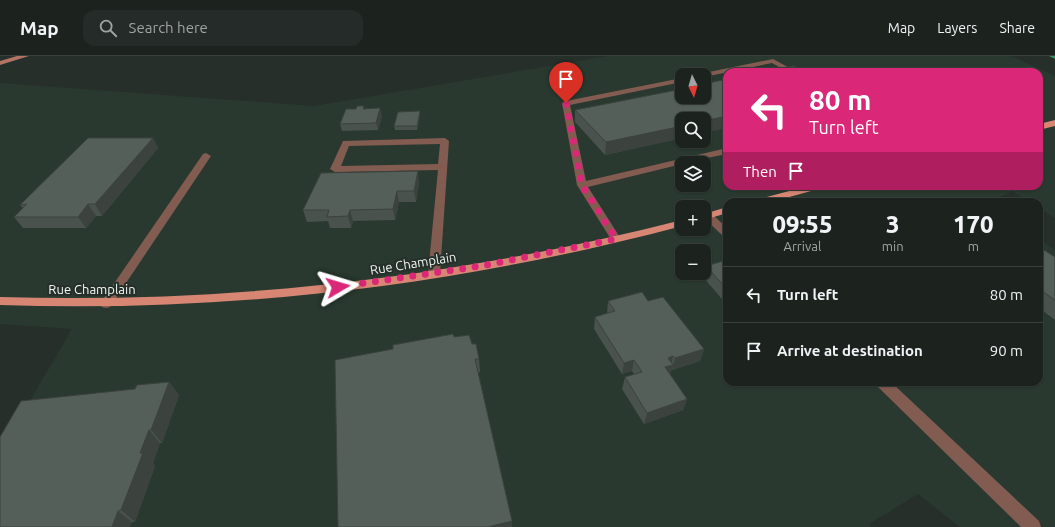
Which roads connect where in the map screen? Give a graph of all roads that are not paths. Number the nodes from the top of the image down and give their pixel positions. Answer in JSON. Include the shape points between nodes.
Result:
{"nodes":[{"id":1,"x":25,"y":56,"type":"edge"},
{"id":2,"x":0,"y":63,"type":"edge"},
{"id":3,"x":739,"y":68,"type":"edge"},
{"id":4,"x":785,"y":68,"type":"edge"},
{"id":5,"x":723,"y":71,"type":"edge"},
{"id":6,"x":711,"y":74,"type":"edge"},
{"id":7,"x":675,"y":81,"type":"edge"},
{"id":8,"x":1055,"y":123,"type":"edge"},
{"id":9,"x":1043,"y":126,"type":"edge"},
{"id":10,"x":723,"y":152,"type":"edge"},
{"id":11,"x":206,"y":156,"type":"dead end"},
{"id":12,"x":443,"y":167,"type":"junction"},
{"id":13,"x":582,"y":185,"type":"junction"},
{"id":14,"x":804,"y":190,"type":"edge"},
{"id":15,"x":774,"y":198,"type":"edge"},
{"id":16,"x":723,"y":211,"type":"edge"},
{"id":17,"x":711,"y":215,"type":"edge"},
{"id":18,"x":711,"y":220,"type":"edge"},
{"id":19,"x":675,"y":225,"type":"edge"},
{"id":20,"x":723,"y":231,"type":"edge"},
{"id":21,"x":616,"y":239,"type":"junction"},
{"id":22,"x":434,"y":274,"type":"junction"},
{"id":23,"x":0,"y":301,"type":"edge"},
{"id":24,"x":106,"y":304,"type":"junction"},
{"id":25,"x":886,"y":386,"type":"edge"},
{"id":26,"x":1033,"y":527,"type":"edge"}],
"edges":[{"from":1,"to":2,"type":"street"},
{"from":3,"to":4,"type":"lane","via":[[774,61]]},
{"from":5,"to":6,"type":"lane"},
{"from":7,"to":13,"type":"lane","via":[[566,103]]},
{"from":8,"to":9,"type":"main road"},
{"from":10,"to":13,"type":"lane"},
{"from":11,"to":24,"type":"lane"},
{"from":12,"to":12,"type":"lane","via":[[445,142],[346,143],[336,169]]},
{"from":12,"to":22,"type":"lane"},
{"from":13,"to":21,"type":"lane"},
{"from":14,"to":15,"type":"main road"},
{"from":16,"to":17,"type":"main road"},
{"from":18,"to":20,"type":"lane"},
{"from":19,"to":21,"type":"main road","name":"Rue Champlain"},
{"from":21,"to":22,"type":"main road","name":"Rue Champlain"},
{"from":22,"to":24,"type":"main road","name":"Rue Champlain","via":[[295,292],[189,301]]},
{"from":23,"to":24,"type":"main road","name":"Rue Champlain"},
{"from":25,"to":26,"type":"lane"}]}
